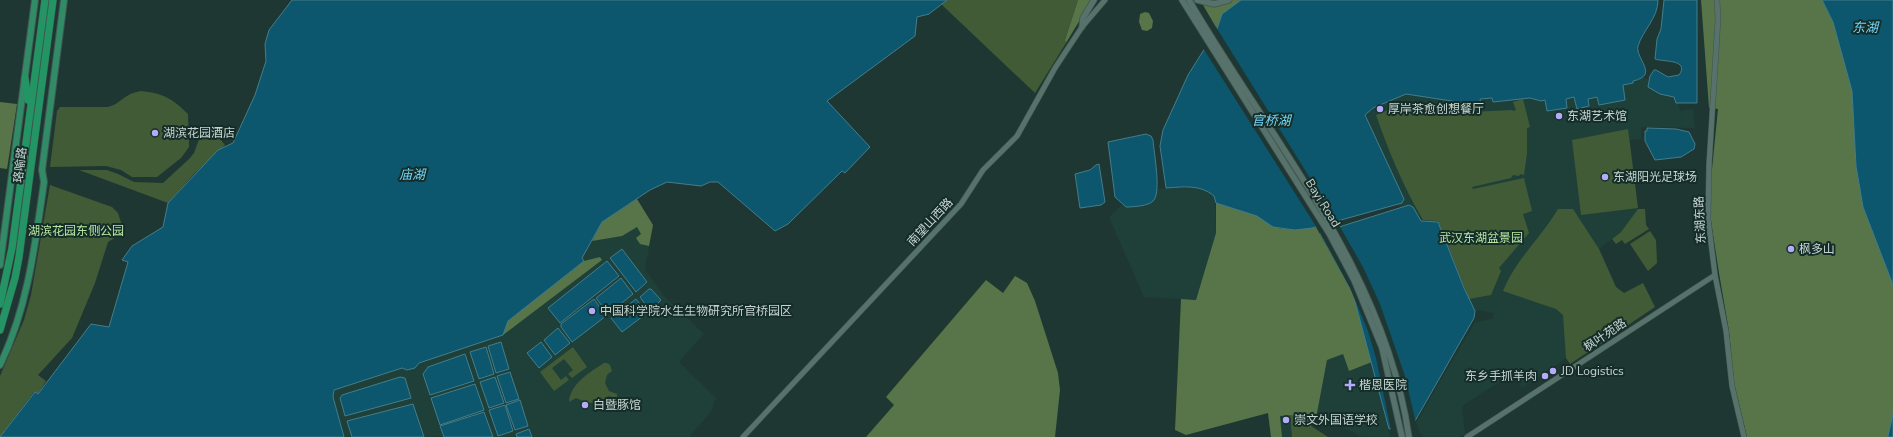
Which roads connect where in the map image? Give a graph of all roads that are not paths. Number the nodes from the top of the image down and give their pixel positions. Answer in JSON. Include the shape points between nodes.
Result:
{"nodes":[{"id":1,"x":35,"y":0,"type":"edge"},
{"id":2,"x":45,"y":0,"type":"edge"},
{"id":3,"x":53,"y":0,"type":"edge"},
{"id":4,"x":64,"y":0,"type":"edge"},
{"id":5,"x":1094,"y":0,"type":"edge"},
{"id":6,"x":1106,"y":0,"type":"edge"},
{"id":7,"x":1182,"y":0,"type":"edge"},
{"id":8,"x":1189,"y":0,"type":"edge"},
{"id":9,"x":1197,"y":0,"type":"edge"},
{"id":10,"x":1228,"y":0,"type":"edge"},
{"id":11,"x":1717,"y":0,"type":"edge"},
{"id":12,"x":1082,"y":27,"type":"junction"},
{"id":13,"x":25,"y":78,"type":"junction"},
{"id":14,"x":29,"y":111,"type":"junction"},
{"id":15,"x":0,"y":265,"type":"edge"},
{"id":16,"x":1715,"y":275,"type":"junction"},
{"id":17,"x":0,"y":304,"type":"edge"},
{"id":18,"x":0,"y":330,"type":"edge"},
{"id":19,"x":0,"y":365,"type":"edge"},
{"id":20,"x":1402,"y":436,"type":"edge"},
{"id":21,"x":1409,"y":436,"type":"edge"},
{"id":22,"x":744,"y":437,"type":"edge"},
{"id":23,"x":1467,"y":437,"type":"edge"},
{"id":24,"x":1744,"y":437,"type":"edge"}],
"edges":[{"from":1,"to":13,"type":"main road"},
{"from":2,"to":14,"type":"highway","name":"珞喻路"},
{"from":3,"to":18,"type":"highway","name":"珞喻路","via":[[19,257],[12,293]]},
{"from":4,"to":19,"type":"main road","via":[[42,170],[44,182],[30,274],[14,333]]},
{"from":5,"to":12,"type":"main road","via":[[1083,18]]},
{"from":6,"to":12,"type":"street","name":"南望山西路"},
{"from":7,"to":20,"type":"main road","name":"Bayi Road","via":[[1326,229],[1354,280],[1382,348]]},
{"from":8,"to":21,"type":"main road","name":"Bayi Road","via":[[1319,207],[1358,275],[1387,347],[1398,382]]},
{"from":9,"to":10,"type":"main road","via":[[1214,4]]},
{"from":11,"to":16,"type":"street","name":"东湖东路","via":[[1708,188],[1708,219]]},
{"from":12,"to":22,"type":"street","name":"南望山西路","via":[[1054,68],[1017,136],[983,170],[961,204]]},
{"from":13,"to":14,"type":"highway"},
{"from":13,"to":15,"type":"main road"},
{"from":14,"to":17,"type":"highway","name":"珞喻路","via":[[13,241]]},
{"from":16,"to":23,"type":"street","name":"枫叶苑路"},
{"from":16,"to":24,"type":"street","name":"东湖东路","via":[[1725,324],[1732,386]]}]}
